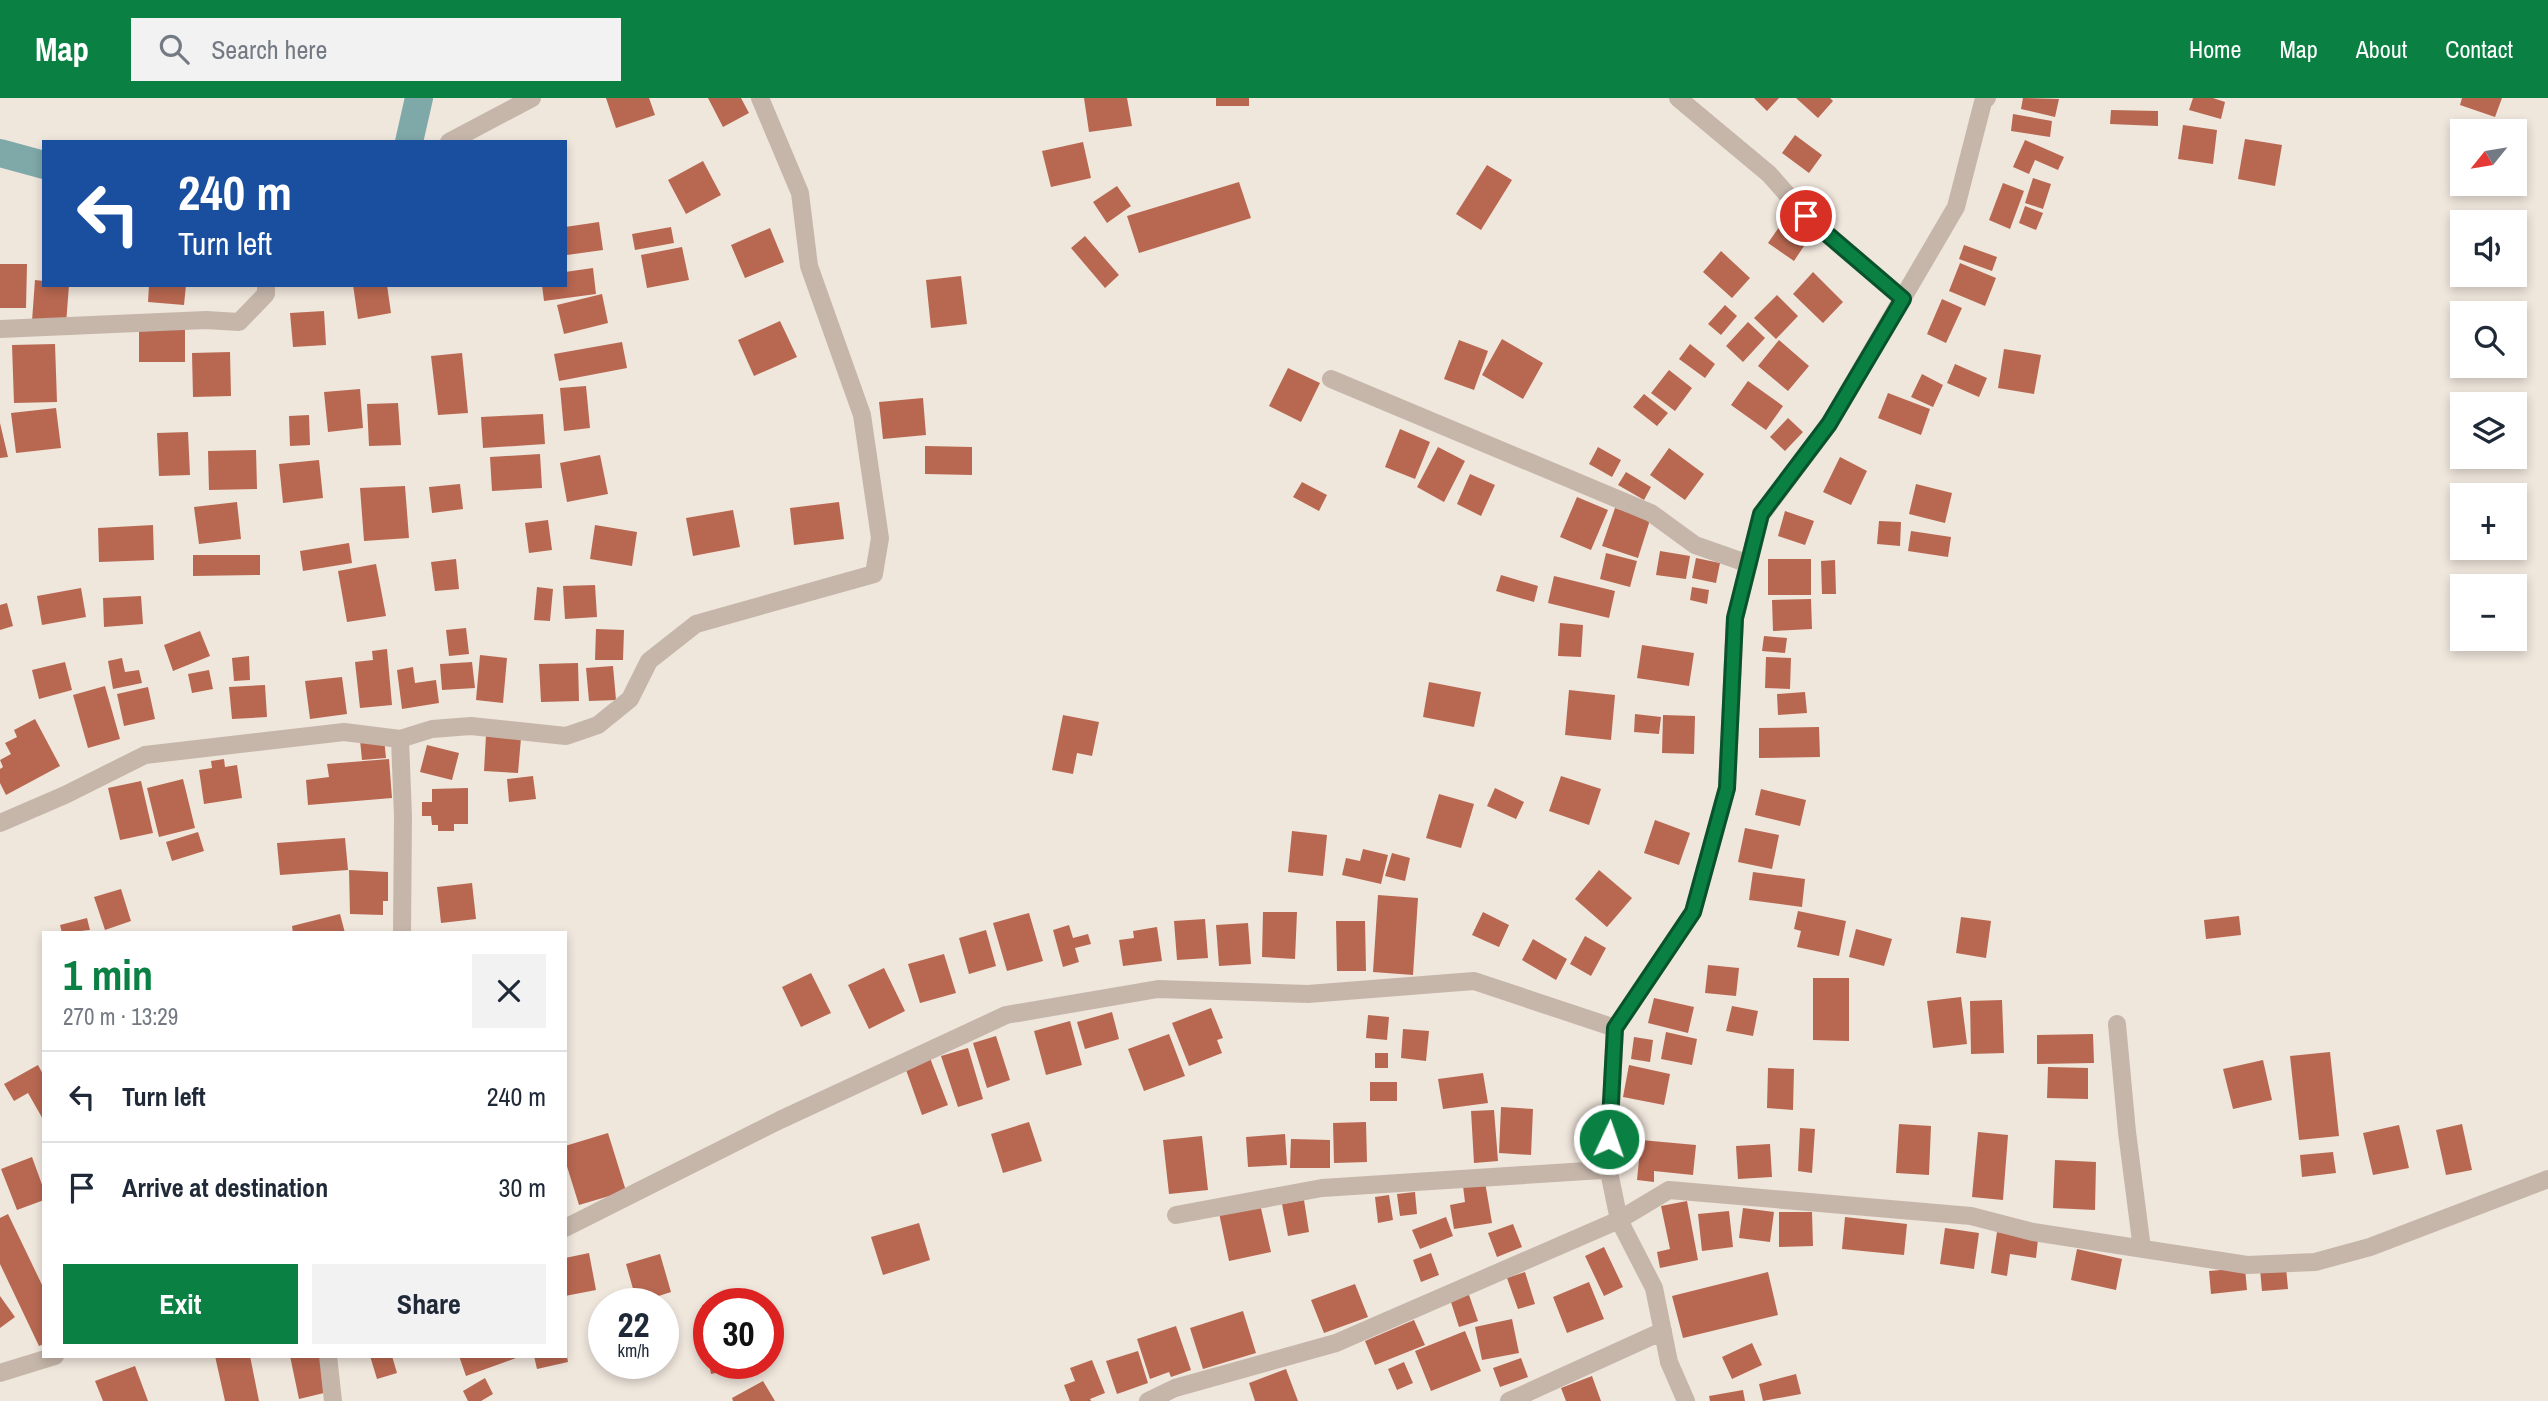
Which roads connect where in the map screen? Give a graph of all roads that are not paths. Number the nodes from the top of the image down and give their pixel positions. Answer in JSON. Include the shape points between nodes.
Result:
{"nodes":[{"id":1,"x":533,"y":98,"type":"edge"},
{"id":2,"x":760,"y":98,"type":"edge"},
{"id":3,"x":1678,"y":98,"type":"edge"},
{"id":4,"x":1987,"y":98,"type":"edge"},
{"id":5,"x":453,"y":140,"type":"edge"},
{"id":6,"x":266,"y":287,"type":"edge"},
{"id":7,"x":1903,"y":299,"type":"junction"},
{"id":8,"x":0,"y":329,"type":"edge"},
{"id":9,"x":1331,"y":379,"type":"dead end"},
{"id":10,"x":1748,"y":564,"type":"junction"},
{"id":11,"x":400,"y":738,"type":"junction"},
{"id":12,"x":0,"y":823,"type":"edge"},
{"id":13,"x":402,"y":931,"type":"edge"},
{"id":14,"x":2118,"y":1024,"type":"dead end"},
{"id":15,"x":1615,"y":1028,"type":"junction"},
{"id":16,"x":1608,"y":1167,"type":"junction"},
{"id":17,"x":2548,"y":1179,"type":"edge"},
{"id":18,"x":1176,"y":1215,"type":"dead end"},
{"id":19,"x":1619,"y":1220,"type":"junction"},
{"id":20,"x":567,"y":1227,"type":"edge"},
{"id":21,"x":2142,"y":1249,"type":"junction"},
{"id":22,"x":1663,"y":1331,"type":"junction"},
{"id":23,"x":49,"y":1358,"type":"edge"},
{"id":24,"x":328,"y":1358,"type":"edge"},
{"id":25,"x":0,"y":1373,"type":"edge"},
{"id":26,"x":333,"y":1401,"type":"edge"},
{"id":27,"x":1148,"y":1401,"type":"edge"},
{"id":28,"x":1509,"y":1401,"type":"edge"},
{"id":29,"x":1686,"y":1401,"type":"edge"}],
"edges":[{"from":1,"to":5,"type":"street"},
{"from":2,"to":11,"type":"street","via":[[800,193],[808,266],[862,415],[880,538],[874,574],[696,624],[649,661],[630,699],[598,725],[566,736],[471,726],[432,729]]},
{"from":3,"to":7,"type":"street","via":[[1769,174],[1806,216]]},
{"from":4,"to":7,"type":"street","via":[[1956,206]]},
{"from":6,"to":8,"type":"street","via":[[266,293],[239,322]]},
{"from":7,"to":10,"type":"street","via":[[1829,424],[1761,514]]},
{"from":9,"to":10,"type":"street","via":[[1651,513],[1695,545]]},
{"from":10,"to":15,"type":"street","via":[[1735,618],[1727,788],[1693,912]]},
{"from":11,"to":12,"type":"street","via":[[344,732],[145,755]]},
{"from":11,"to":13,"type":"street"},
{"from":14,"to":21,"type":"street"},
{"from":15,"to":16,"type":"street"},
{"from":15,"to":20,"type":"street","via":[[1474,981],[1308,993],[1158,989],[1006,1015],[780,1120]]},
{"from":16,"to":18,"type":"street","via":[[1322,1188]]},
{"from":16,"to":19,"type":"street"},
{"from":17,"to":21,"type":"street","via":[[2370,1247],[2315,1262],[2247,1265]]},
{"from":19,"to":21,"type":"street","via":[[1669,1190],[1971,1216],[2033,1233]]},
{"from":19,"to":22,"type":"street","via":[[1654,1288]]},
{"from":19,"to":27,"type":"street","via":[[1336,1343],[1175,1388]]},
{"from":22,"to":28,"type":"street"},
{"from":22,"to":29,"type":"street"},
{"from":23,"to":25,"type":"street"},
{"from":24,"to":26,"type":"street"}]}
